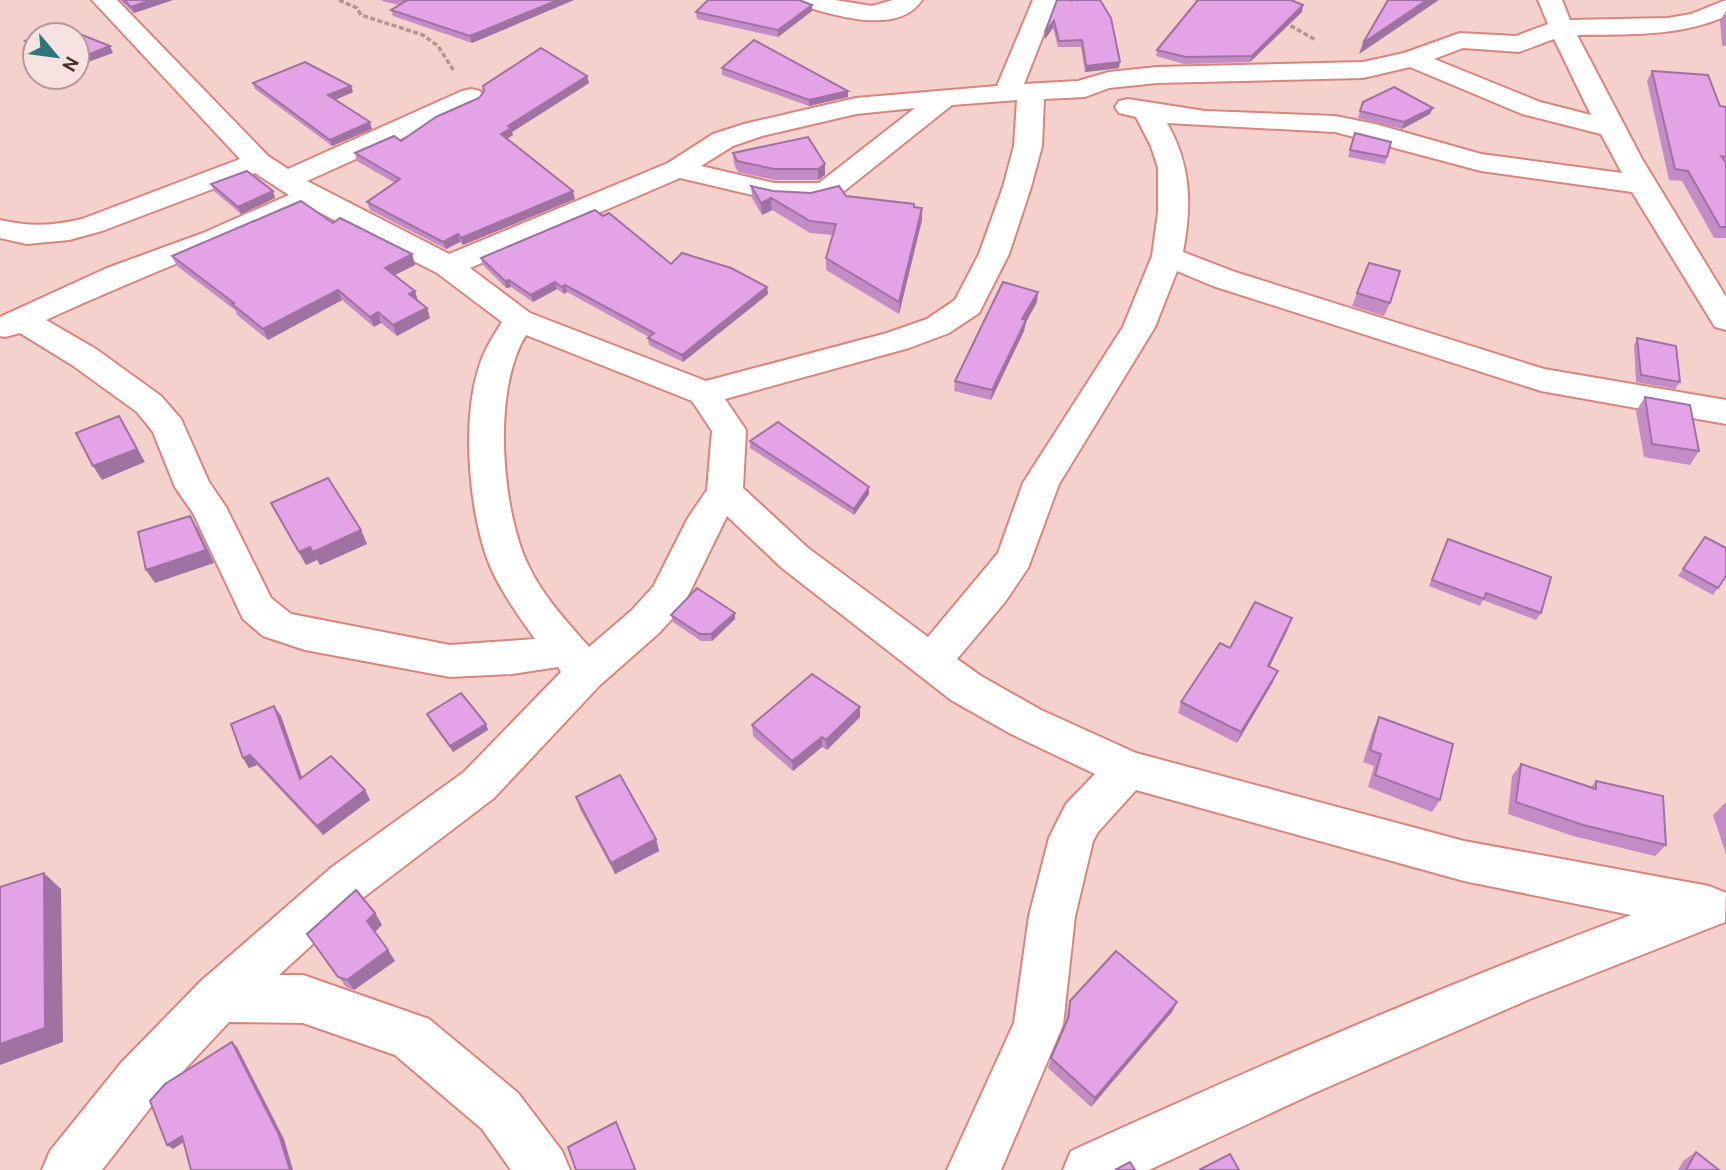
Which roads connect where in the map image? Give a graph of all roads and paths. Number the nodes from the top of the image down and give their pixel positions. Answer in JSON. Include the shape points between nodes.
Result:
{"nodes":[{"id":1,"x":104,"y":0,"type":"edge"},
{"id":2,"x":338,"y":0,"type":"edge"},
{"id":3,"x":807,"y":0,"type":"edge"},
{"id":4,"x":910,"y":0,"type":"edge"},
{"id":5,"x":1045,"y":0,"type":"edge"},
{"id":6,"x":1550,"y":0,"type":"edge"},
{"id":7,"x":1726,"y":7,"type":"edge"},
{"id":8,"x":1280,"y":21,"type":"edge"},
{"id":9,"x":1561,"y":28,"type":"junction"},
{"id":10,"x":1412,"y":59,"type":"junction"},
{"id":11,"x":1363,"y":70,"type":"junction"},
{"id":12,"x":1085,"y":89,"type":"junction"},
{"id":13,"x":1019,"y":92,"type":"junction"},
{"id":14,"x":471,"y":97,"type":"joint"},
{"id":15,"x":946,"y":97,"type":"junction"},
{"id":16,"x":1147,"y":113,"type":"junction"},
{"id":17,"x":1612,"y":129,"type":"junction"},
{"id":18,"x":258,"y":162,"type":"junction"},
{"id":19,"x":678,"y":169,"type":"junction"},
{"id":20,"x":1642,"y":184,"type":"junction"},
{"id":21,"x":298,"y":188,"type":"junction"},
{"id":22,"x":0,"y":229,"type":"edge"},
{"id":23,"x":1167,"y":256,"type":"junction"},
{"id":24,"x":448,"y":267,"type":"junction"},
{"id":25,"x":519,"y":320,"type":"junction"},
{"id":26,"x":1726,"y":320,"type":"edge"},
{"id":27,"x":12,"y":324,"type":"edge"},
{"id":28,"x":704,"y":393,"type":"junction"},
{"id":29,"x":1726,"y":412,"type":"edge"},
{"id":30,"x":725,"y":492,"type":"junction"},
{"id":31,"x":930,"y":661,"type":"junction"},
{"id":32,"x":577,"y":662,"type":"junction"},
{"id":33,"x":1128,"y":769,"type":"junction"},
{"id":34,"x":1717,"y":906,"type":"edge"},
{"id":35,"x":218,"y":998,"type":"junction"},
{"id":36,"x":69,"y":1170,"type":"edge"},
{"id":37,"x":543,"y":1170,"type":"edge"},
{"id":38,"x":974,"y":1170,"type":"edge"},
{"id":39,"x":1090,"y":1170,"type":"edge"}],
"edges":[{"from":1,"to":18,"type":"street"},
{"from":2,"to":14,"type":"path","via":[[357,8],[361,15],[430,40]]},
{"from":3,"to":4,"type":"street","via":[[875,15],[894,11]]},
{"from":5,"to":13,"type":"street"},
{"from":6,"to":9,"type":"street"},
{"from":7,"to":9,"type":"street","via":[[1697,20],[1668,25]]},
{"from":8,"to":11,"type":"path"},
{"from":9,"to":10,"type":"street","via":[[1519,44],[1449,43]]},
{"from":9,"to":17,"type":"street"},
{"from":10,"to":11,"type":"street"},
{"from":10,"to":17,"type":"street","via":[[1531,108]]},
{"from":11,"to":12,"type":"street","via":[[1157,75],[1109,80]]},
{"from":12,"to":13,"type":"street"},
{"from":12,"to":16,"type":"street"},
{"from":13,"to":15,"type":"street"},
{"from":13,"to":28,"type":"street","via":[[1028,146],[994,254],[968,306],[938,326],[898,341]]},
{"from":14,"to":21,"type":"street"},
{"from":15,"to":19,"type":"street","via":[[856,106],[754,130],[723,140]]},
{"from":15,"to":19,"type":"street","via":[[820,193],[770,190]]},
{"from":16,"to":20,"type":"street","via":[[1201,120],[1335,124],[1462,159]]},
{"from":16,"to":23,"type":"street","via":[[1172,167]]},
{"from":17,"to":20,"type":"street"},
{"from":18,"to":21,"type":"street"},
{"from":18,"to":22,"type":"street","via":[[58,234],[27,235]]},
{"from":19,"to":24,"type":"street"},
{"from":20,"to":26,"type":"street","via":[[1683,258]]},
{"from":21,"to":24,"type":"street"},
{"from":21,"to":27,"type":"street","via":[[214,239],[118,275]]},
{"from":23,"to":29,"type":"street","via":[[1224,279],[1541,380]]},
{"from":23,"to":31,"type":"street","via":[[1139,327],[1041,483],[1015,558]]},
{"from":24,"to":25,"type":"street"},
{"from":25,"to":28,"type":"street"},
{"from":25,"to":32,"type":"street","via":[[499,354],[490,396],[489,482],[508,562]]},
{"from":27,"to":32,"type":"street","via":[[84,357],[149,404],[169,428],[193,487],[208,506],[257,608],[277,625],[305,635],[450,660]]},
{"from":28,"to":30,"type":"street","via":[[729,430]]},
{"from":30,"to":31,"type":"street","via":[[795,558]]},
{"from":30,"to":32,"type":"street","via":[[706,518],[668,597],[618,648]]},
{"from":31,"to":33,"type":"street","via":[[1026,722]]},
{"from":32,"to":35,"type":"street","via":[[478,785],[348,881]]},
{"from":33,"to":34,"type":"street","via":[[1464,861]]},
{"from":33,"to":38,"type":"street","via":[[1082,818],[1071,838],[1052,916],[1038,1025]]},
{"from":34,"to":39,"type":"street","via":[[1516,981]]},
{"from":35,"to":36,"type":"street","via":[[139,1081]]},
{"from":35,"to":37,"type":"street","via":[[303,999],[411,1036],[500,1111]]}]}
